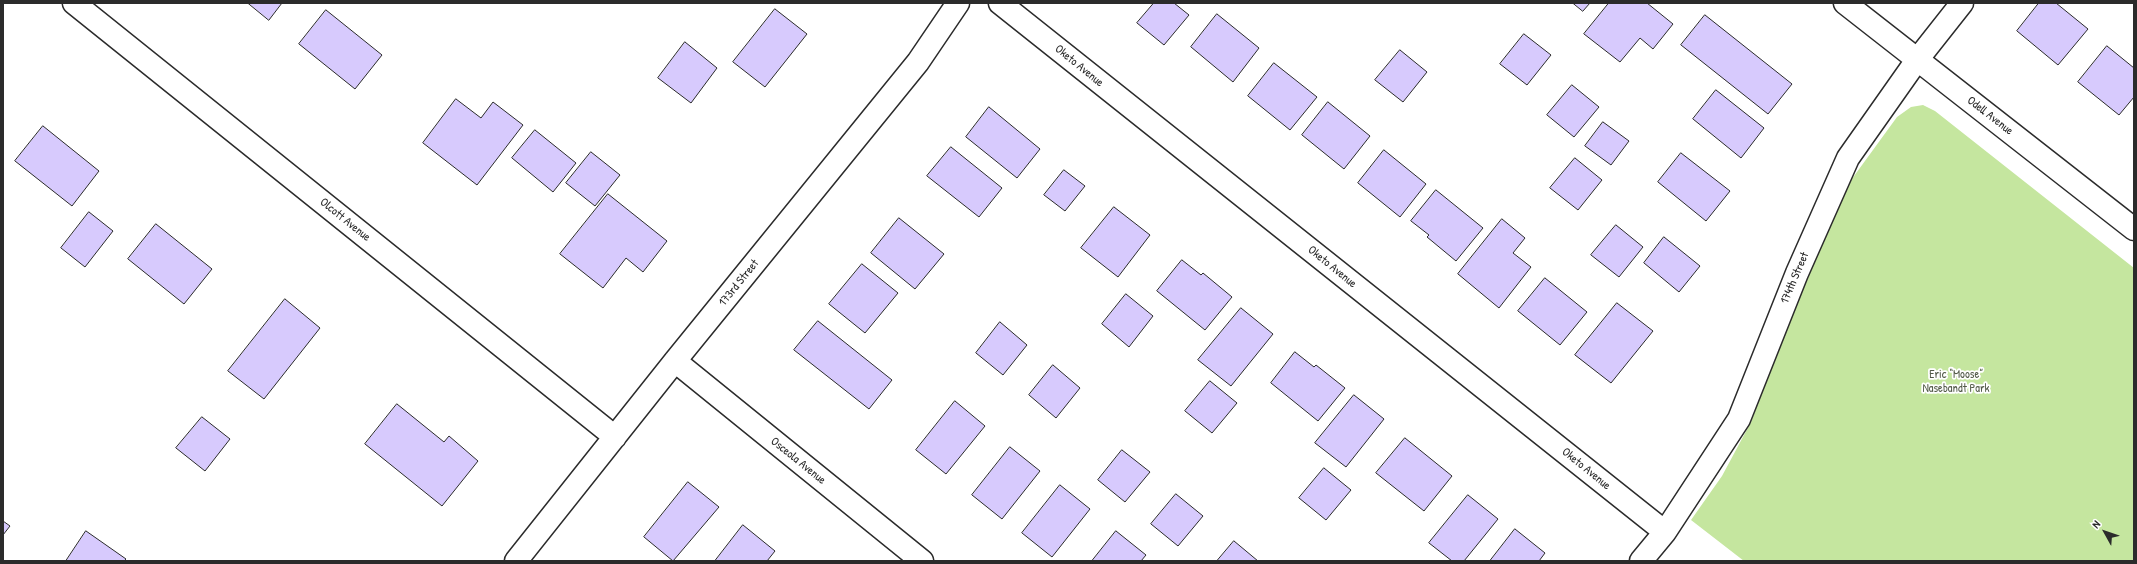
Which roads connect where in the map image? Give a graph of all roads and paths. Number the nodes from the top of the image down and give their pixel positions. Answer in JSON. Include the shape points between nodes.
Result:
{"nodes":[{"id":1,"x":74,"y":3,"type":"edge"},
{"id":2,"x":958,"y":3,"type":"edge"},
{"id":3,"x":1000,"y":3,"type":"edge"},
{"id":4,"x":1846,"y":3,"type":"edge"},
{"id":5,"x":1962,"y":3,"type":"edge"},
{"id":6,"x":1917,"y":60,"type":"junction"},
{"id":7,"x":2134,"y":229,"type":"edge"},
{"id":8,"x":675,"y":361,"type":"junction"},
{"id":9,"x":615,"y":437,"type":"junction"},
{"id":10,"x":1665,"y":532,"type":"junction"},
{"id":11,"x":516,"y":561,"type":"edge"},
{"id":12,"x":922,"y":561,"type":"edge"},
{"id":13,"x":1641,"y":561,"type":"edge"}],
"edges":[{"from":1,"to":9,"type":"street","name":"Olcott Avenue"},
{"from":2,"to":8,"type":"street","name":"173rd Street","via":[[918,62]]},
{"from":3,"to":10,"type":"street","name":"Oketo Avenue"},
{"from":4,"to":6,"type":"street","name":"Odell Avenue"},
{"from":5,"to":6,"type":"street","name":"174th Street"},
{"from":6,"to":7,"type":"street","name":"Odell Avenue"},
{"from":6,"to":10,"type":"street","name":"174th Street","via":[[1848,158],[1797,272],[1739,419]]},
{"from":8,"to":9,"type":"street","name":"173rd Street"},
{"from":8,"to":12,"type":"street","name":"Osceola Avenue"},
{"from":9,"to":11,"type":"street","name":"173rd Street"},
{"from":10,"to":13,"type":"street","name":"174th Street"}]}
